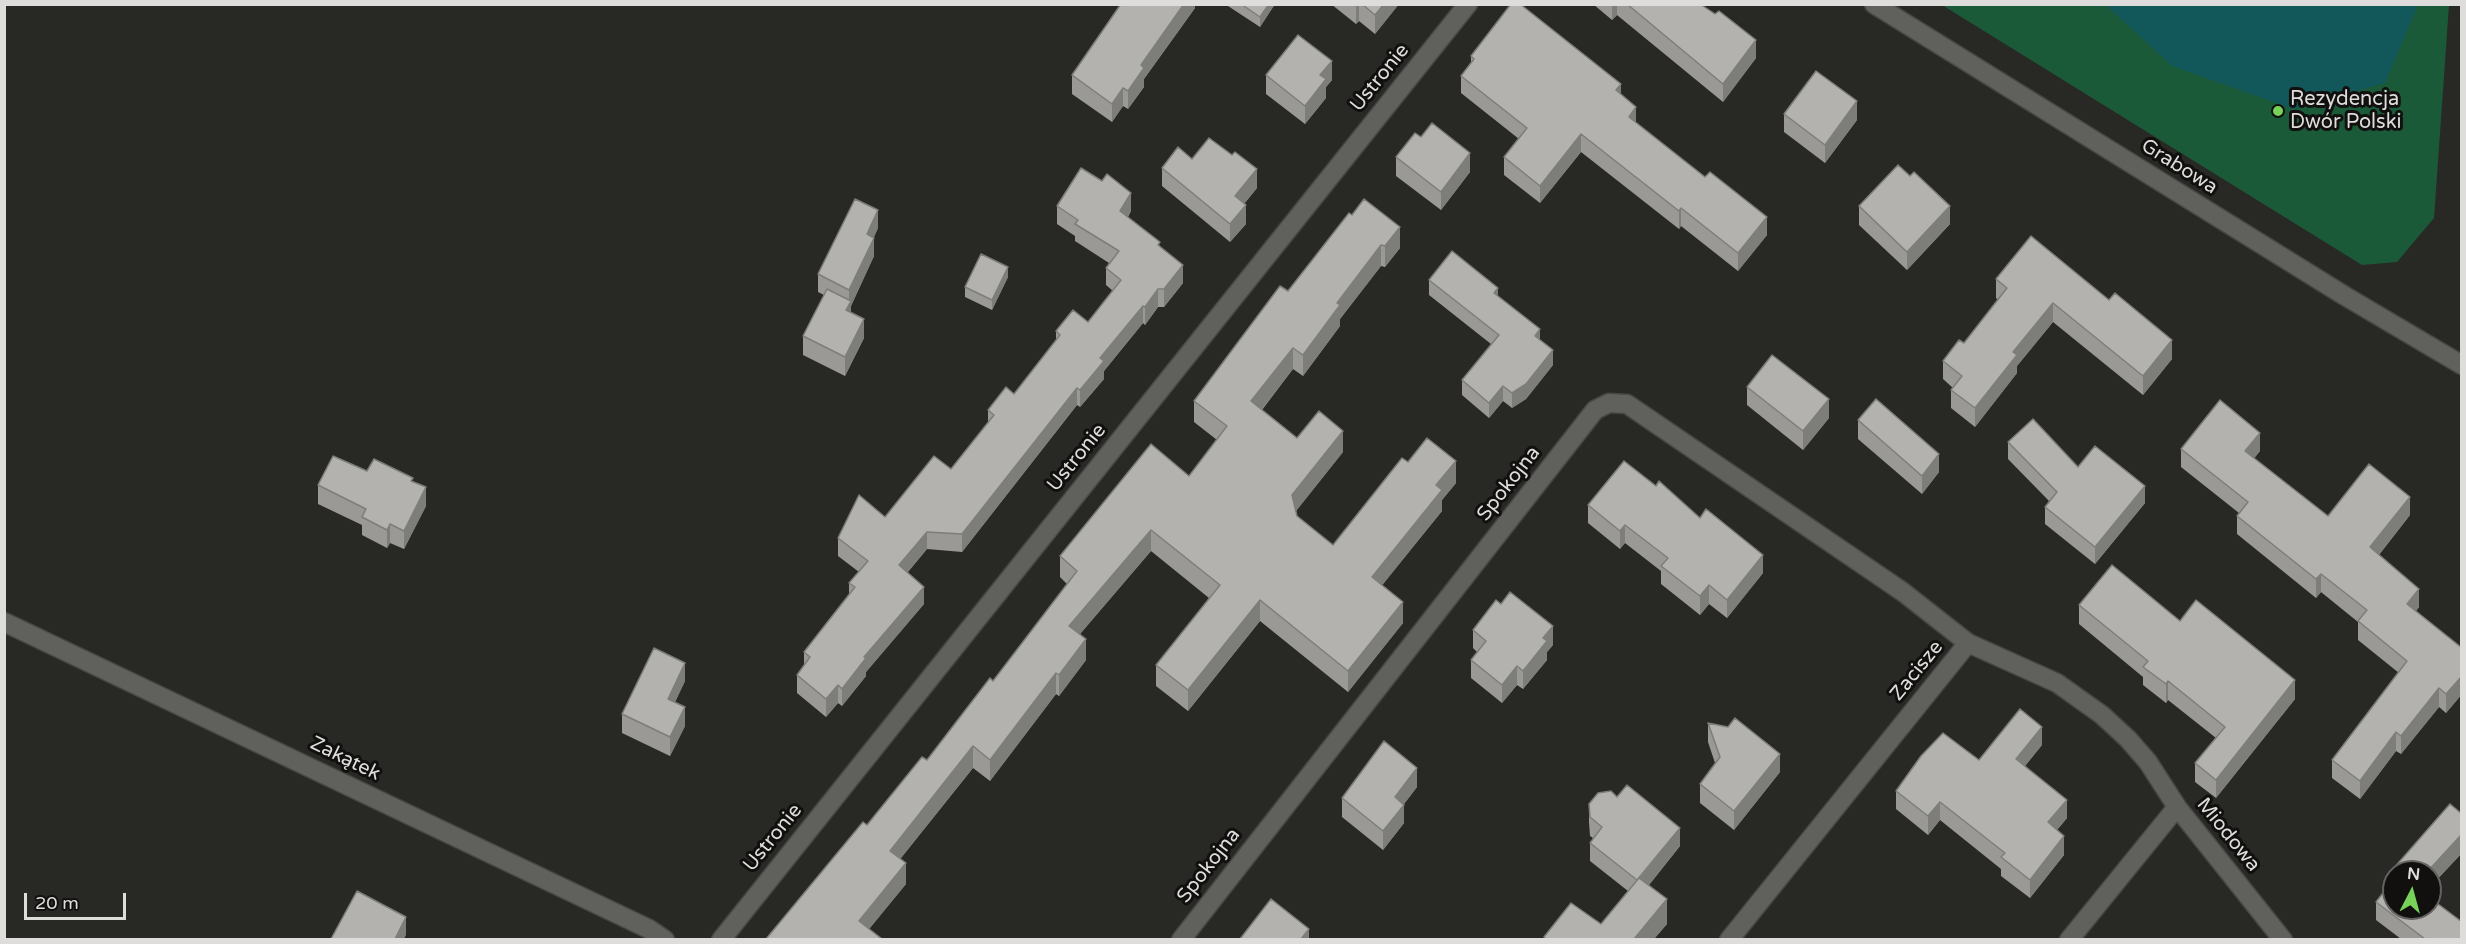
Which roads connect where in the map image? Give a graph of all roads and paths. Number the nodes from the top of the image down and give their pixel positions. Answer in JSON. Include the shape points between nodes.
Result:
{"nodes":[{"id":1,"x":1468,"y":4,"type":"edge"},
{"id":2,"x":1874,"y":4,"type":"edge"},
{"id":3,"x":2462,"y":365,"type":"edge"},
{"id":4,"x":4,"y":622,"type":"edge"},
{"id":5,"x":1968,"y":643,"type":"junction"},
{"id":6,"x":2177,"y":807,"type":"junction"},
{"id":7,"x":665,"y":939,"type":"edge"},
{"id":8,"x":721,"y":939,"type":"edge"},
{"id":9,"x":1181,"y":939,"type":"edge"},
{"id":10,"x":1729,"y":939,"type":"edge"},
{"id":11,"x":2069,"y":939,"type":"edge"},
{"id":12,"x":2283,"y":939,"type":"edge"}],
"edges":[{"from":1,"to":8,"type":"street","name":"Ustronie"},
{"from":2,"to":3,"type":"street","name":"Grabowa","via":[[2334,290]]},
{"from":4,"to":7,"type":"street","name":"Zakątek"},
{"from":5,"to":6,"type":"street","name":"Zacisze","via":[[2057,683],[2102,715],[2148,762]]},
{"from":5,"to":9,"type":"street","name":"Spokojna","via":[[1903,592],[1627,404],[1609,403],[1595,411]]},
{"from":5,"to":10,"type":"street","name":"Zacisze"},
{"from":6,"to":11,"type":"street","name":"Miodowa"},
{"from":6,"to":12,"type":"street","name":"Miodowa"}]}
